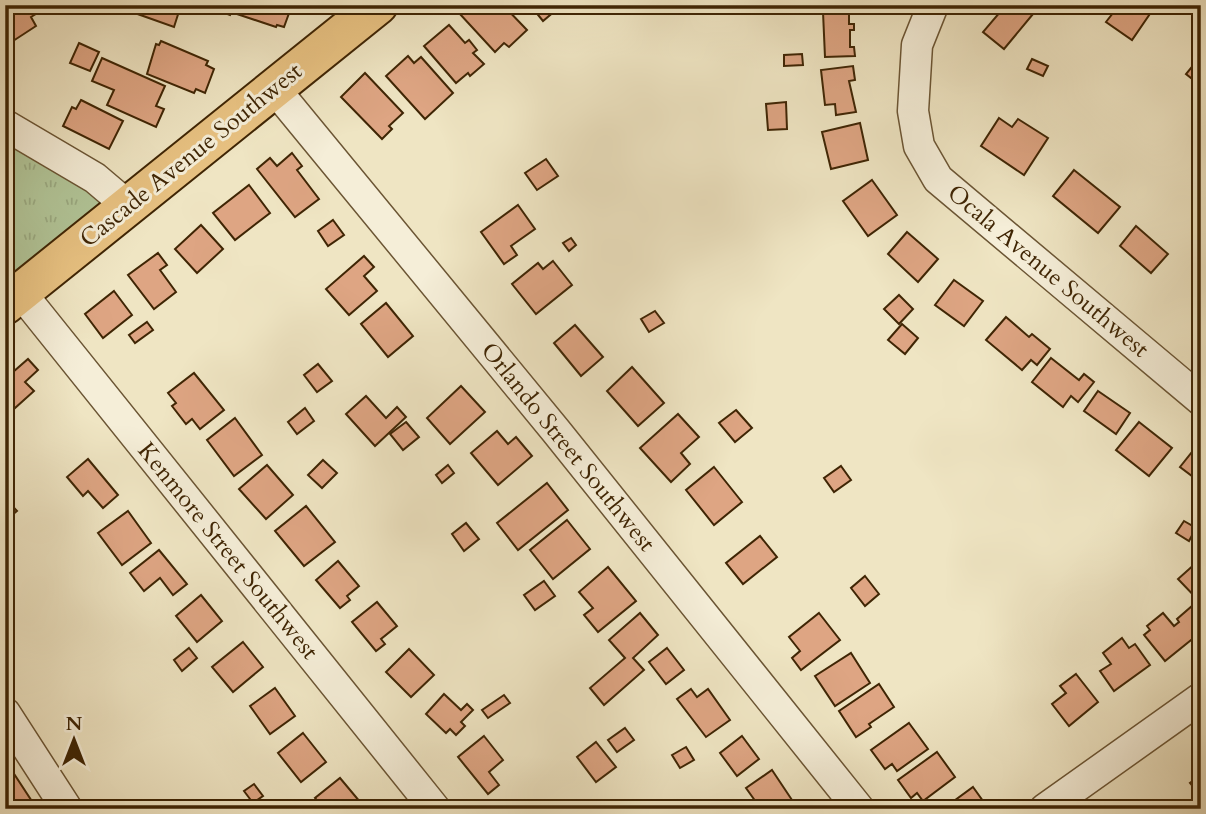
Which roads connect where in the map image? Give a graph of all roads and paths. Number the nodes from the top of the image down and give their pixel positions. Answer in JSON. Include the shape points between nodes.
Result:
{"nodes":[{"id":1,"x":377,"y":5,"type":"edge"},
{"id":2,"x":933,"y":5,"type":"edge"},
{"id":3,"x":274,"y":88,"type":"junction"},
{"id":4,"x":5,"y":125,"type":"edge"},
{"id":5,"x":128,"y":206,"type":"junction"},
{"id":6,"x":13,"y":299,"type":"edge"},
{"id":7,"x":1201,"y":400,"type":"edge"},
{"id":8,"x":1201,"y":698,"type":"edge"},
{"id":9,"x":5,"y":713,"type":"edge"},
{"id":10,"x":67,"y":809,"type":"edge"},
{"id":11,"x":435,"y":809,"type":"edge"},
{"id":12,"x":859,"y":809,"type":"edge"},
{"id":13,"x":1045,"y":809,"type":"edge"}],
"edges":[{"from":1,"to":3,"type":"main road","name":"Cascade Avenue Southwest"},
{"from":2,"to":7,"type":"street","name":"Ocala Avenue Southwest","via":[[917,45],[913,111],[919,146],[938,179]]},
{"from":3,"to":5,"type":"main road","name":"Cascade Avenue Southwest"},
{"from":3,"to":12,"type":"street","name":"Orlando Street Southwest","via":[[556,430]]},
{"from":4,"to":5,"type":"street","via":[[95,178]]},
{"from":5,"to":6,"type":"main road","name":"Cascade Avenue Southwest"},
{"from":6,"to":11,"type":"street","name":"Kenmore Street Southwest"},
{"from":8,"to":13,"type":"street"},
{"from":9,"to":10,"type":"street"}]}
